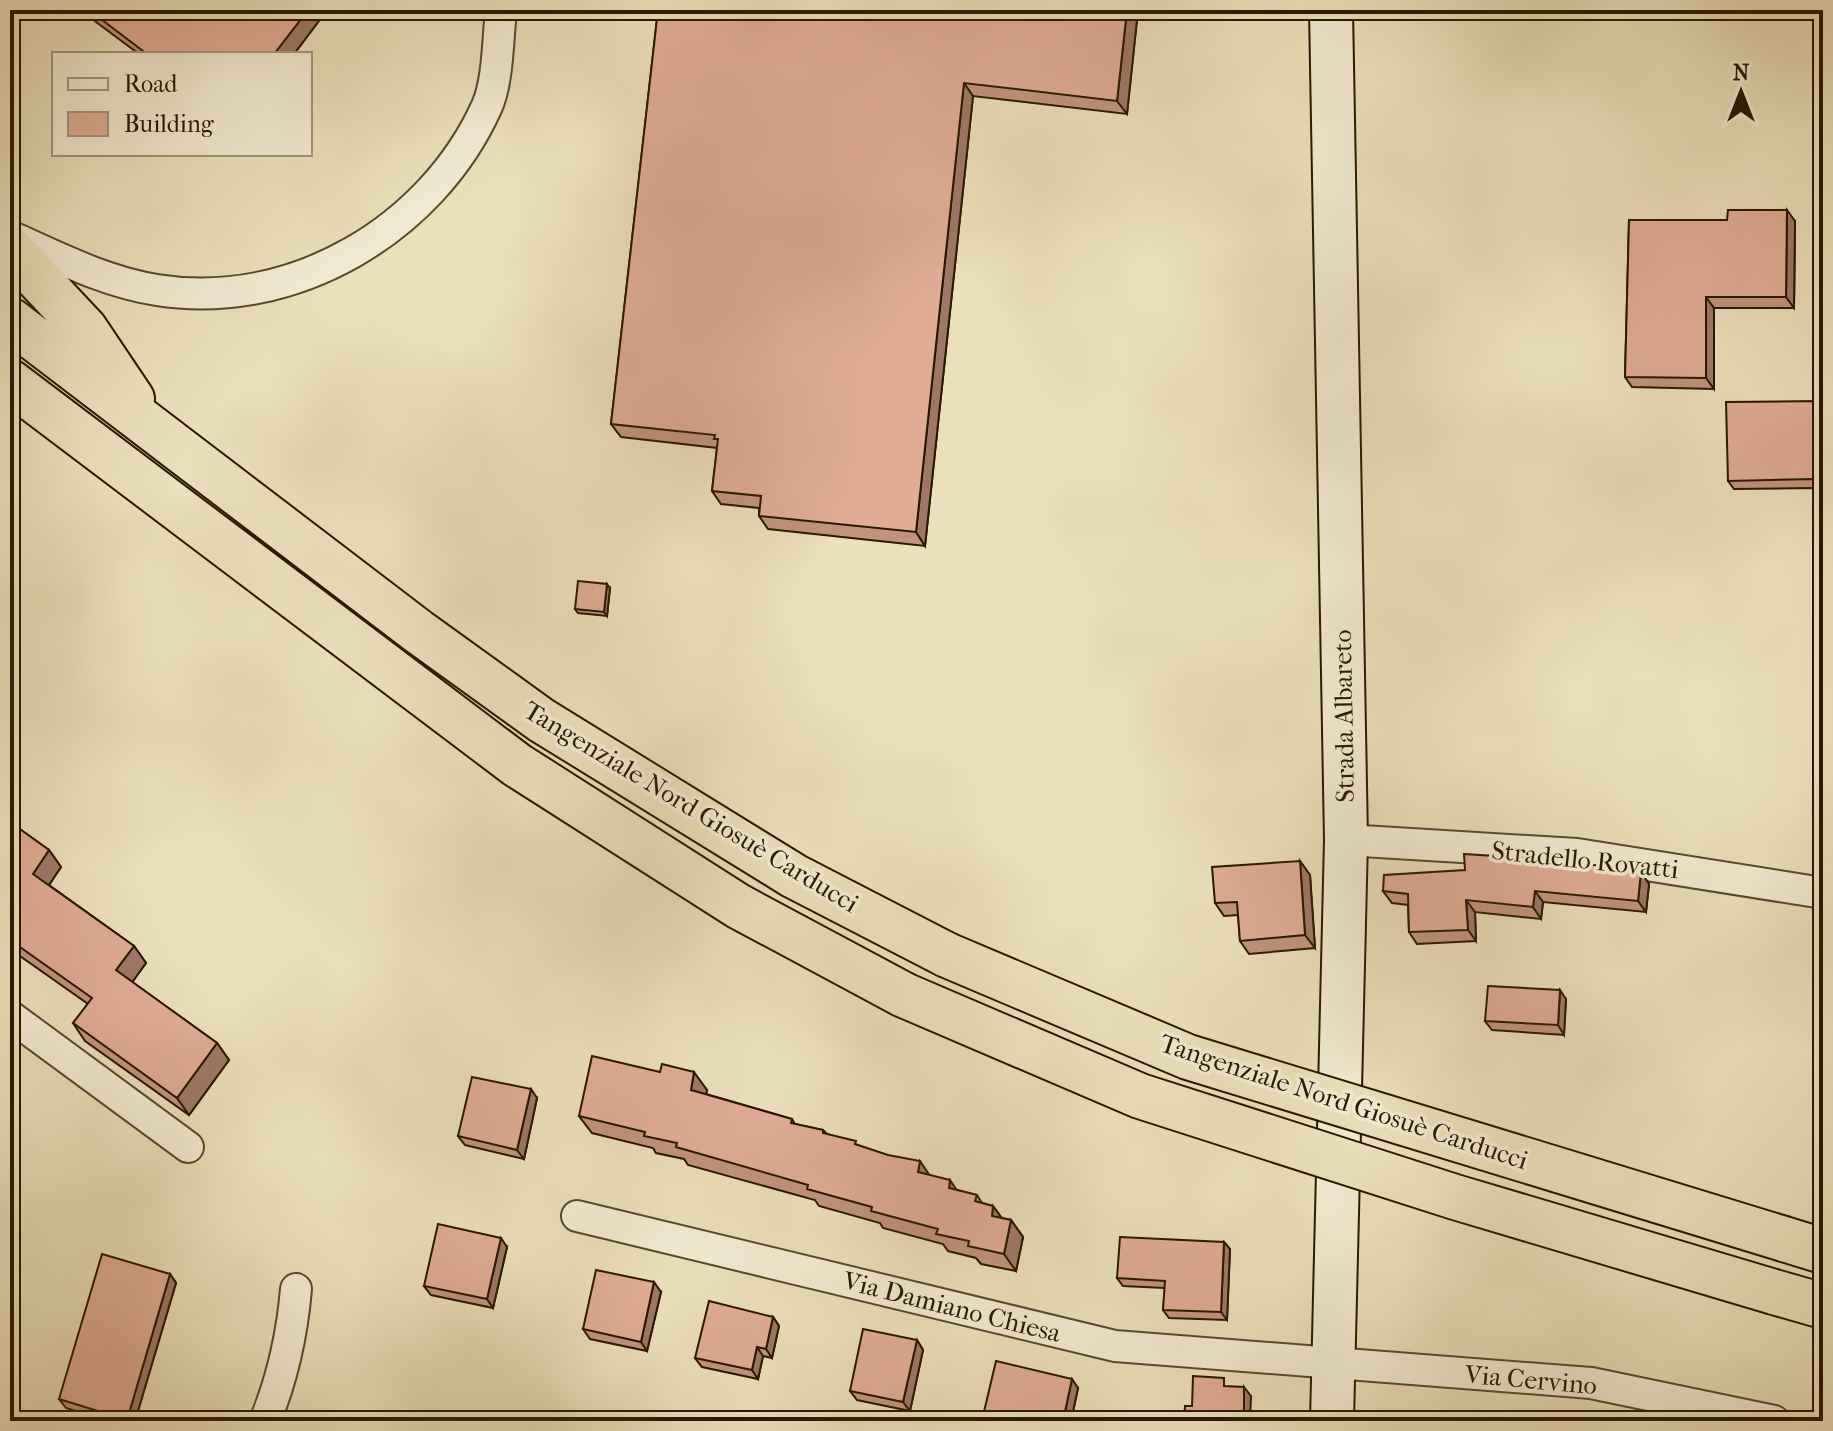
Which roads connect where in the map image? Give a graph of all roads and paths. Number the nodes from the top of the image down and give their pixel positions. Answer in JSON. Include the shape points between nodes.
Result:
{"nodes":[{"id":1,"x":501,"y":10,"type":"edge"},
{"id":2,"x":1331,"y":10,"type":"edge"},
{"id":3,"x":10,"y":236,"type":"edge"},
{"id":4,"x":10,"y":249,"type":"edge"},
{"id":5,"x":10,"y":320,"type":"edge"},
{"id":6,"x":10,"y":382,"type":"edge"},
{"id":7,"x":151,"y":427,"type":"junction"},
{"id":8,"x":1346,"y":840,"type":"junction"},
{"id":9,"x":1823,"y":893,"type":"edge"},
{"id":10,"x":10,"y":1016,"type":"edge"},
{"id":11,"x":188,"y":1147,"type":"dead end"},
{"id":12,"x":577,"y":1216,"type":"dead end"},
{"id":13,"x":1804,"y":1245,"type":"edge"},
{"id":14,"x":296,"y":1289,"type":"dead end"},
{"id":15,"x":1823,"y":1306,"type":"edge"},
{"id":16,"x":1333,"y":1364,"type":"junction"},
{"id":17,"x":265,"y":1421,"type":"edge"},
{"id":18,"x":1332,"y":1421,"type":"edge"},
{"id":19,"x":1774,"y":1421,"type":"edge"}],
"edges":[{"from":1,"to":3,"type":"street","via":[[489,102],[461,155],[425,199],[356,252],[296,279],[229,293],[158,290],[92,273]]},
{"from":2,"to":8,"type":"street","name":"Strada Albareto"},
{"from":4,"to":7,"type":"highway","via":[[85,329]]},
{"from":5,"to":7,"type":"highway","name":"Tangenziale Nord Giosuè Carducci"},
{"from":6,"to":15,"type":"highway","name":"Tangenziale Nord Giosuè Carducci","bridge":true,"via":[[517,765],[738,906],[904,995],[1140,1096]]},
{"from":7,"to":13,"type":"highway","name":"Tangenziale Nord Giosuè Carducci","bridge":true,"via":[[541,720],[794,876],[947,955],[1188,1057]]},
{"from":8,"to":9,"type":"street","name":"Stradello Rovatti","via":[[1577,854]]},
{"from":8,"to":16,"type":"street","name":"Strada Albareto"},
{"from":10,"to":11,"type":"street"},
{"from":12,"to":16,"type":"street","name":"Via Damiano Chiesa","via":[[1115,1346]]},
{"from":14,"to":17,"type":"street","via":[[289,1348]]},
{"from":16,"to":18,"type":"street","name":"Strada Albareto"},
{"from":16,"to":19,"type":"street","name":"Via Cervino","via":[[1591,1383]]}]}
